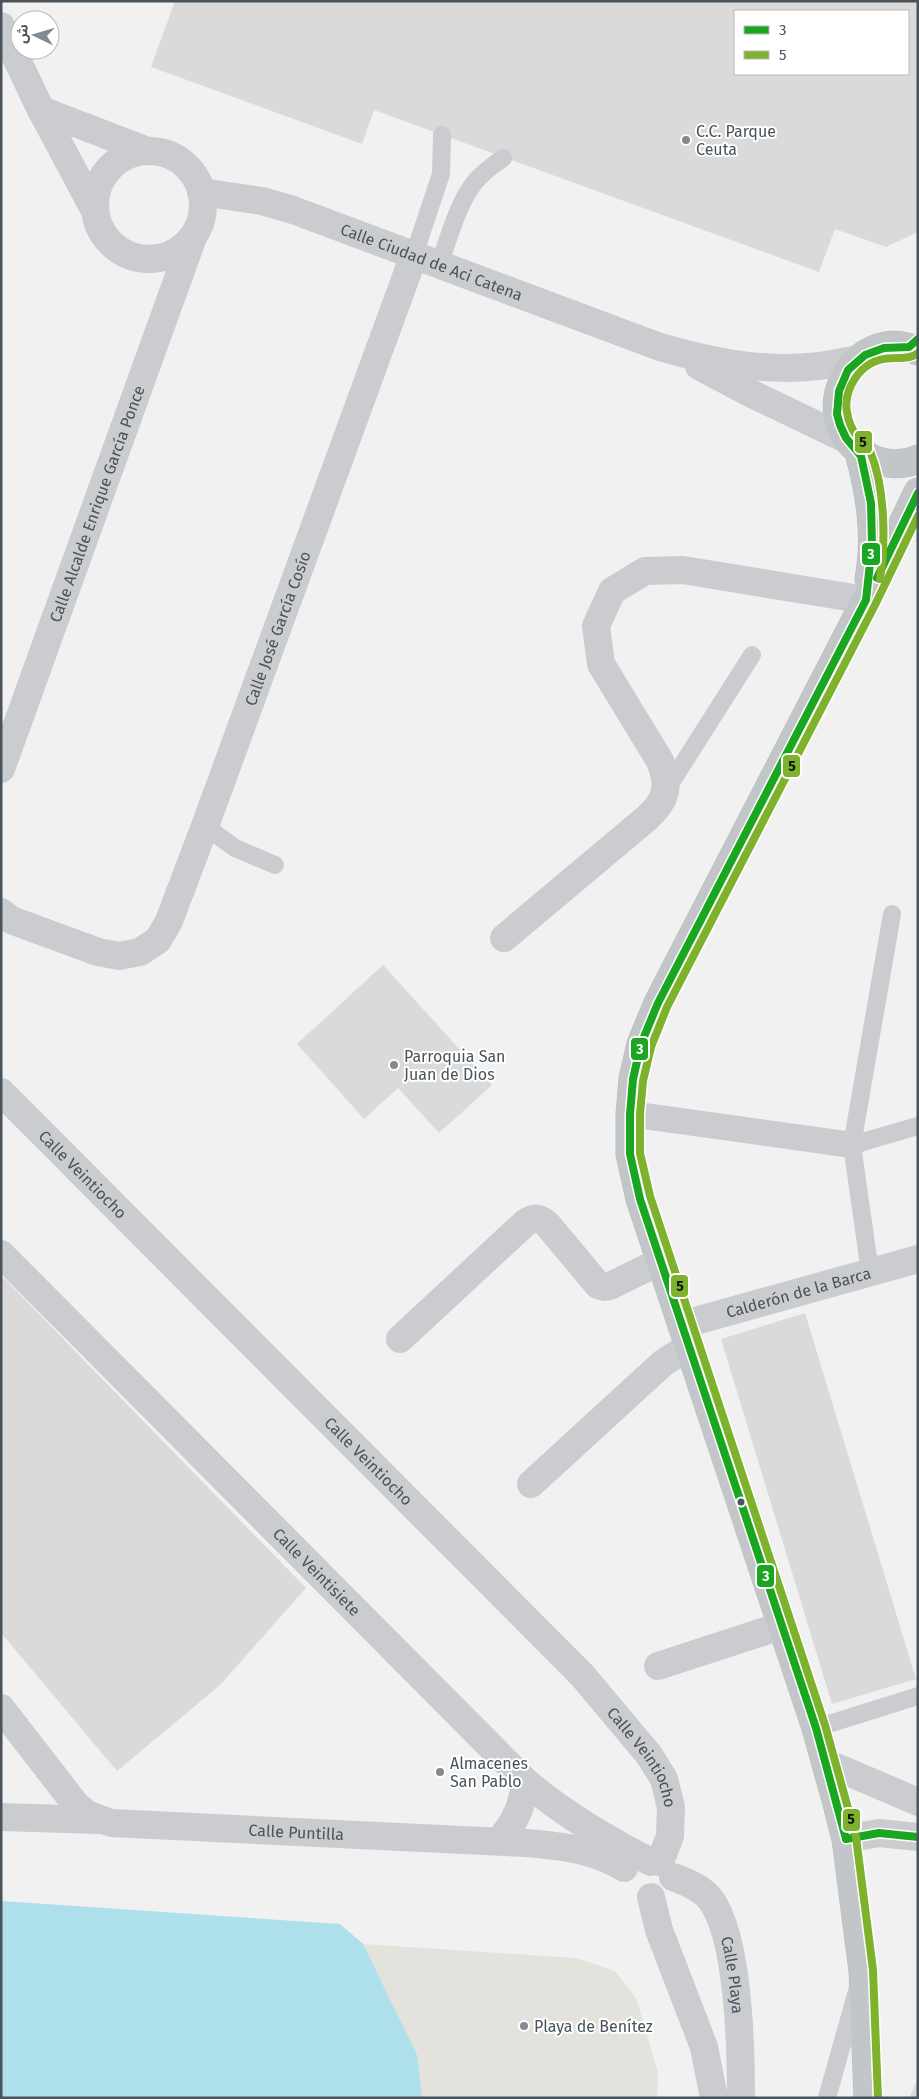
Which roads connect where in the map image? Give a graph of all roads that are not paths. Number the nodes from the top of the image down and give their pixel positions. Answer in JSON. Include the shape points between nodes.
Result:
{"nodes":[{"id":1,"x":1,"y":26,"type":"edge"},
{"id":2,"x":41,"y":110,"type":"junction"},
{"id":3,"x":442,"y":136,"type":"dead end"},
{"id":4,"x":148,"y":151,"type":"junction"},
{"id":5,"x":503,"y":158,"type":"dead end"},
{"id":6,"x":201,"y":192,"type":"junction"},
{"id":7,"x":95,"y":211,"type":"junction"},
{"id":8,"x":193,"y":236,"type":"junction"},
{"id":9,"x":414,"y":255,"type":"junction"},
{"id":10,"x":440,"y":265,"type":"junction"},
{"id":11,"x":915,"y":346,"type":"edge"},
{"id":12,"x":660,"y":347,"type":"junction"},
{"id":13,"x":858,"y":359,"type":"junction"},
{"id":14,"x":853,"y":446,"type":"junction"},
{"id":15,"x":918,"y":459,"type":"edge"},
{"id":16,"x":918,"y":492,"type":"edge"},
{"id":17,"x":866,"y":600,"type":"junction"},
{"id":18,"x":752,"y":655,"type":"dead end"},
{"id":19,"x":1,"y":769,"type":"edge"},
{"id":20,"x":665,"y":792,"type":"junction"},
{"id":21,"x":205,"y":826,"type":"junction"},
{"id":22,"x":275,"y":865,"type":"dead end"},
{"id":23,"x":1,"y":912,"type":"edge"},
{"id":24,"x":892,"y":914,"type":"dead end"},
{"id":25,"x":504,"y":938,"type":"dead end"},
{"id":26,"x":1,"y":1092,"type":"edge"},
{"id":27,"x":630,"y":1114,"type":"junction"},
{"id":28,"x":918,"y":1126,"type":"edge"},
{"id":29,"x":852,"y":1145,"type":"junction"},
{"id":30,"x":1,"y":1254,"type":"edge"},
{"id":31,"x":661,"y":1261,"type":"junction"},
{"id":32,"x":917,"y":1262,"type":"edge"},
{"id":33,"x":870,"y":1272,"type":"junction"},
{"id":34,"x":685,"y":1336,"type":"junction"},
{"id":35,"x":400,"y":1339,"type":"dead end"},
{"id":36,"x":531,"y":1484,"type":"dead end"},
{"id":37,"x":782,"y":1626,"type":"junction"},
{"id":38,"x":658,"y":1666,"type":"dead end"},
{"id":39,"x":918,"y":1696,"type":"edge"},
{"id":40,"x":1,"y":1708,"type":"edge"},
{"id":41,"x":816,"y":1728,"type":"junction"},
{"id":42,"x":827,"y":1763,"type":"junction"},
{"id":43,"x":526,"y":1782,"type":"junction"},
{"id":44,"x":918,"y":1802,"type":"edge"},
{"id":45,"x":1,"y":1817,"type":"edge"},
{"id":46,"x":99,"y":1820,"type":"junction"},
{"id":47,"x":918,"y":1837,"type":"edge"},
{"id":48,"x":846,"y":1839,"type":"junction"},
{"id":49,"x":499,"y":1841,"type":"junction"},
{"id":50,"x":655,"y":1875,"type":"junction"},
{"id":51,"x":863,"y":1971,"type":"junction"},
{"id":52,"x":714,"y":2098,"type":"edge"},
{"id":53,"x":741,"y":2098,"type":"edge"},
{"id":54,"x":827,"y":2098,"type":"edge"},
{"id":55,"x":868,"y":2098,"type":"edge"}],
"edges":[{"from":1,"to":2,"type":"street"},
{"from":2,"to":4,"type":"street"},
{"from":2,"to":7,"type":"street"},
{"from":3,"to":9,"type":"lane","via":[[441,174]]},
{"from":4,"to":6,"type":"street","via":[[166,154],[182,162]]},
{"from":4,"to":7,"type":"street","via":[[130,154],[103,176],[96,193]]},
{"from":5,"to":10,"type":"lane","via":[[474,183],[464,200]]},
{"from":6,"to":8,"type":"street","via":[[203,207]]},
{"from":6,"to":9,"type":"street","name":"Calle Ciudad de Aci Catena","via":[[262,201],[293,210]]},
{"from":7,"to":8,"type":"street","via":[[100,229],[111,244],[126,254],[144,259],[162,258],[179,250]]},
{"from":8,"to":19,"type":"street","name":"Calle Alcalde Enrique García Ponce"},
{"from":9,"to":10,"type":"street","name":"Calle Ciudad de Aci Catena"},
{"from":9,"to":21,"type":"street","name":"Calle José García Cosío"},
{"from":10,"to":12,"type":"street","name":"Calle Ciudad de Aci Catena"},
{"from":11,"to":13,"type":"highway","via":[[873,350]]},
{"from":12,"to":13,"type":"street","name":"Calle Ciudad de Aci Catena","via":[[708,361],[758,368],[808,367]]},
{"from":12,"to":14,"type":"street","name":"Calle Ciudad de Aci Catena"},
{"from":13,"to":14,"type":"highway","via":[[846,372],[836,406],[839,424]]},
{"from":14,"to":15,"type":"highway","via":[[876,461],[896,464]]},
{"from":14,"to":17,"type":"highway","via":[[869,489],[873,526]]},
{"from":16,"to":17,"type":"highway"},
{"from":17,"to":20,"type":"street","via":[[683,570],[645,571],[612,592],[596,626],[601,664],[660,761],[666,776]]},
{"from":17,"to":27,"type":"highway","via":[[658,1003],[641,1044],[633,1078]]},
{"from":18,"to":20,"type":"lane"},
{"from":20,"to":25,"type":"street","via":[[659,807],[647,818]]},
{"from":21,"to":22,"type":"lane","via":[[235,848]]},
{"from":21,"to":23,"type":"street","name":"Calle José García Cosío","via":[[169,921],[158,940],[140,952],[119,956],[98,952],[11,920]]},
{"from":24,"to":29,"type":"lane"},
{"from":26,"to":50,"type":"street","name":"Calle Veintiocho","via":[[582,1675],[664,1779],[671,1807],[670,1836]]},
{"from":27,"to":29,"type":"street"},
{"from":27,"to":31,"type":"highway","via":[[630,1154],[640,1199]]},
{"from":28,"to":29,"type":"lane"},
{"from":29,"to":33,"type":"lane"},
{"from":30,"to":43,"type":"street","name":"Calle Veintisiete"},
{"from":31,"to":34,"type":"highway"},
{"from":31,"to":35,"type":"street","via":[[604,1287],[541,1218],[532,1218]]},
{"from":32,"to":33,"type":"street","name":"Calderón de la Barca"},
{"from":33,"to":34,"type":"street","name":"Calderón de la Barca"},
{"from":34,"to":36,"type":"street","name":"Calderón de la Barca","via":[[663,1363]]},
{"from":34,"to":37,"type":"highway"},
{"from":37,"to":38,"type":"street"},
{"from":37,"to":41,"type":"highway"},
{"from":39,"to":41,"type":"lane"},
{"from":40,"to":46,"type":"street","name":"Calle Puntilla","via":[[69,1796],[87,1814]]},
{"from":41,"to":42,"type":"highway"},
{"from":42,"to":44,"type":"street"},
{"from":42,"to":48,"type":"highway"},
{"from":43,"to":49,"type":"street","via":[[522,1805],[513,1824]]},
{"from":43,"to":50,"type":"street","name":"Calle Veintisiete","via":[[554,1806]]},
{"from":45,"to":46,"type":"street"},
{"from":46,"to":49,"type":"street","name":"Calle Puntilla"},
{"from":47,"to":48,"type":"street","via":[[879,1833]]},
{"from":48,"to":51,"type":"highway"},
{"from":49,"to":50,"type":"street","name":"Calle Puntilla","via":[[585,1850]]},
{"from":50,"to":52,"type":"street","via":[[659,1930],[704,2047]]},
{"from":50,"to":53,"type":"street","name":"Calle Playa","via":[[693,1884],[710,1899],[721,1918],[736,1998]]},
{"from":51,"to":54,"type":"lane"},
{"from":51,"to":55,"type":"highway"}]}
